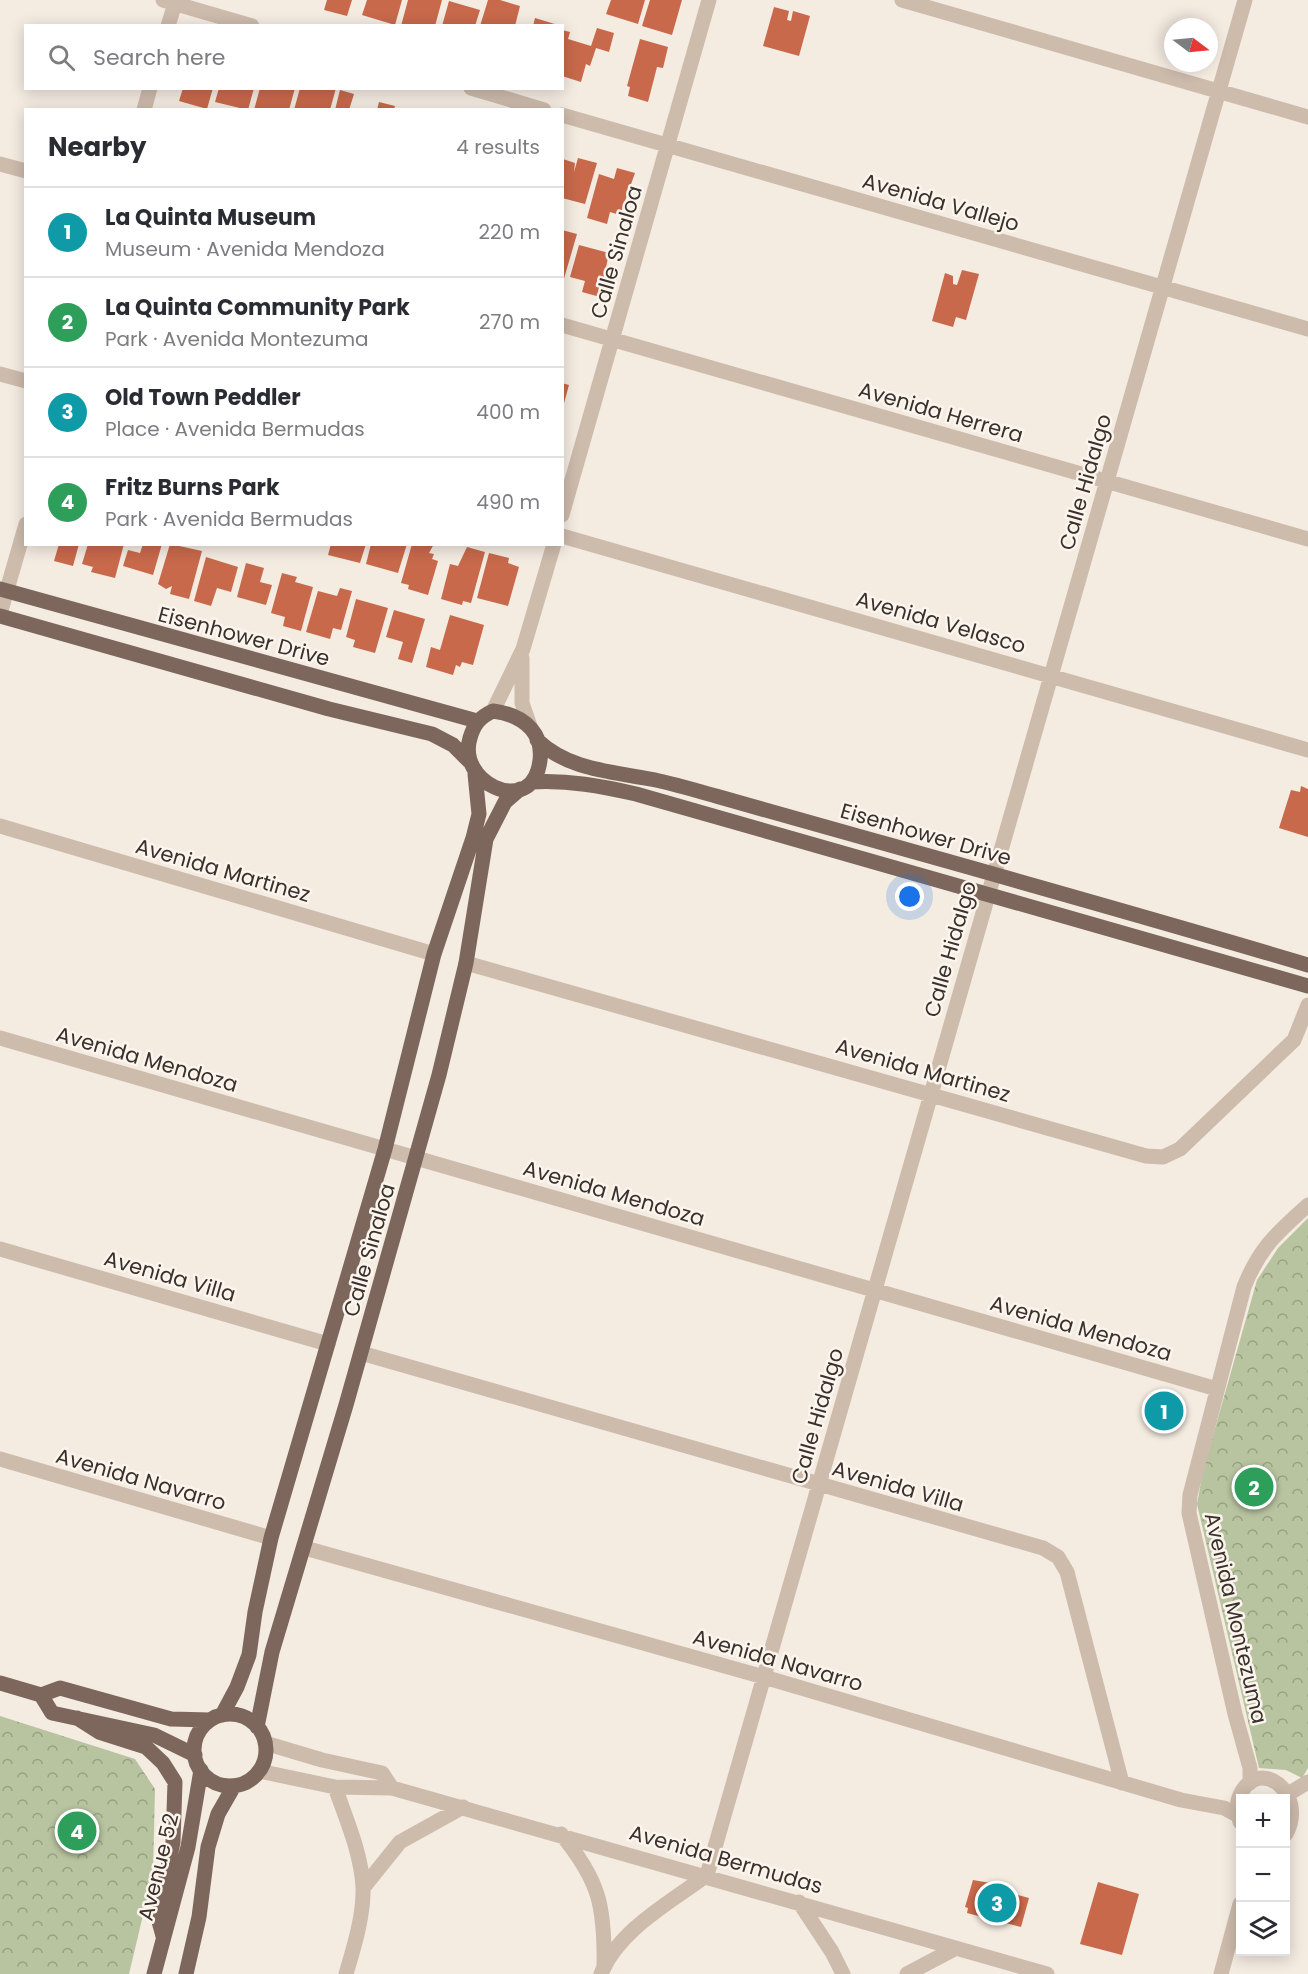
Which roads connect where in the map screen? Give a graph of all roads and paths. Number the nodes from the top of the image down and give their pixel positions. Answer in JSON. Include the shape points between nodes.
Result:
{"nodes":[{"id":1,"x":709,"y":0,"type":"edge"},
{"id":2,"x":902,"y":0,"type":"edge"},
{"id":3,"x":1245,"y":0,"type":"edge"},
{"id":4,"x":171,"y":1,"type":"edge"},
{"id":5,"x":168,"y":24,"type":"edge"},
{"id":6,"x":246,"y":24,"type":"edge"},
{"id":7,"x":149,"y":90,"type":"edge"},
{"id":8,"x":478,"y":90,"type":"edge"},
{"id":9,"x":1219,"y":91,"type":"junction"},
{"id":10,"x":145,"y":108,"type":"edge"},
{"id":11,"x":537,"y":108,"type":"edge"},
{"id":12,"x":564,"y":116,"type":"edge"},
{"id":13,"x":1308,"y":117,"type":"edge"},
{"id":14,"x":668,"y":145,"type":"junction"},
{"id":15,"x":0,"y":164,"type":"edge"},
{"id":16,"x":24,"y":170,"type":"edge"},
{"id":17,"x":1162,"y":287,"type":"junction"},
{"id":18,"x":564,"y":326,"type":"edge"},
{"id":19,"x":1308,"y":329,"type":"edge"},
{"id":20,"x":613,"y":339,"type":"junction"},
{"id":21,"x":0,"y":374,"type":"edge"},
{"id":22,"x":24,"y":380,"type":"edge"},
{"id":23,"x":1107,"y":481,"type":"junction"},
{"id":24,"x":564,"y":508,"type":"edge"},
{"id":25,"x":24,"y":530,"type":"edge"},
{"id":26,"x":564,"y":537,"type":"edge"},
{"id":27,"x":1308,"y":539,"type":"edge"},
{"id":28,"x":553,"y":546,"type":"edge"},
{"id":29,"x":3,"y":590,"type":"edge"},
{"id":30,"x":0,"y":615,"type":"edge"},
{"id":31,"x":523,"y":649,"type":"junction"},
{"id":32,"x":1051,"y":676,"type":"junction"},
{"id":33,"x":493,"y":711,"type":"junction"},
{"id":34,"x":477,"y":721,"type":"junction"},
{"id":35,"x":534,"y":733,"type":"junction"},
{"id":36,"x":1308,"y":750,"type":"edge"},
{"id":37,"x":472,"y":767,"type":"junction"},
{"id":38,"x":526,"y":786,"type":"junction"},
{"id":39,"x":0,"y":826,"type":"edge"},
{"id":40,"x":993,"y":876,"type":"junction"},
{"id":41,"x":987,"y":896,"type":"junction"},
{"id":42,"x":434,"y":954,"type":"junction"},
{"id":43,"x":466,"y":963,"type":"junction"},
{"id":44,"x":1308,"y":965,"type":"edge"},
{"id":45,"x":1308,"y":986,"type":"edge"},
{"id":46,"x":1308,"y":1005,"type":"edge"},
{"id":47,"x":0,"y":1038,"type":"edge"},
{"id":48,"x":931,"y":1093,"type":"junction"},
{"id":49,"x":384,"y":1149,"type":"junction"},
{"id":50,"x":417,"y":1159,"type":"junction"},
{"id":51,"x":1308,"y":1204,"type":"edge"},
{"id":52,"x":0,"y":1249,"type":"edge"},
{"id":53,"x":875,"y":1290,"type":"junction"},
{"id":54,"x":328,"y":1344,"type":"junction"},
{"id":55,"x":361,"y":1353,"type":"junction"},
{"id":56,"x":1217,"y":1389,"type":"junction"},
{"id":57,"x":0,"y":1459,"type":"edge"},
{"id":58,"x":819,"y":1485,"type":"junction"},
{"id":59,"x":271,"y":1538,"type":"junction"},
{"id":60,"x":305,"y":1548,"type":"junction"},
{"id":61,"x":764,"y":1677,"type":"junction"},
{"id":62,"x":0,"y":1683,"type":"edge"},
{"id":63,"x":41,"y":1695,"type":"junction"},
{"id":64,"x":77,"y":1718,"type":"junction"},
{"id":65,"x":216,"y":1718,"type":"junction"},
{"id":66,"x":258,"y":1727,"type":"junction"},
{"id":67,"x":265,"y":1743,"type":"junction"},
{"id":68,"x":195,"y":1755,"type":"junction"},
{"id":69,"x":201,"y":1770,"type":"junction"},
{"id":70,"x":259,"y":1771,"type":"junction"},
{"id":71,"x":1308,"y":1782,"type":"edge"},
{"id":72,"x":1122,"y":1783,"type":"junction"},
{"id":73,"x":1250,"y":1783,"type":"junction"},
{"id":74,"x":234,"y":1786,"type":"junction"},
{"id":75,"x":335,"y":1787,"type":"junction"},
{"id":76,"x":392,"y":1788,"type":"junction"},
{"id":77,"x":1293,"y":1791,"type":"junction"},
{"id":78,"x":1242,"y":1794,"type":"edge"},
{"id":79,"x":463,"y":1807,"type":"junction"},
{"id":80,"x":1236,"y":1816,"type":"edge"},
{"id":81,"x":1293,"y":1829,"type":"edge"},
{"id":82,"x":561,"y":1834,"type":"junction"},
{"id":83,"x":707,"y":1875,"type":"junction"},
{"id":84,"x":363,"y":1888,"type":"junction"},
{"id":85,"x":799,"y":1902,"type":"junction"},
{"id":86,"x":1236,"y":1919,"type":"edge"},
{"id":87,"x":163,"y":1936,"type":"junction"},
{"id":88,"x":956,"y":1948,"type":"junction"},
{"id":89,"x":602,"y":1970,"type":"edge"},
{"id":90,"x":154,"y":1974,"type":"edge"},
{"id":91,"x":186,"y":1974,"type":"edge"},
{"id":92,"x":346,"y":1974,"type":"edge"},
{"id":93,"x":843,"y":1974,"type":"edge"},
{"id":94,"x":907,"y":1974,"type":"edge"},
{"id":95,"x":1047,"y":1974,"type":"edge"},
{"id":96,"x":1221,"y":1974,"type":"edge"}],
"edges":[{"from":1,"to":14,"type":"street","name":"Calle Sinaloa"},
{"from":2,"to":9,"type":"street"},
{"from":3,"to":9,"type":"street","name":"Calle Hidalgo"},
{"from":4,"to":5,"type":"street"},
{"from":4,"to":6,"type":"street"},
{"from":7,"to":10,"type":"street"},
{"from":8,"to":11,"type":"street"},
{"from":9,"to":13,"type":"street"},
{"from":9,"to":17,"type":"street","name":"Calle Hidalgo"},
{"from":12,"to":14,"type":"street","name":"Avenida Vallejo"},
{"from":14,"to":17,"type":"street","name":"Avenida Vallejo"},
{"from":14,"to":20,"type":"street","name":"Calle Sinaloa"},
{"from":15,"to":16,"type":"street"},
{"from":17,"to":19,"type":"street","name":"Avenida Vallejo"},
{"from":17,"to":23,"type":"street","name":"Calle Hidalgo"},
{"from":18,"to":20,"type":"street","name":"Avenida Herrera"},
{"from":20,"to":23,"type":"street","name":"Avenida Herrera"},
{"from":20,"to":24,"type":"street","name":"Calle Sinaloa"},
{"from":21,"to":22,"type":"street"},
{"from":23,"to":27,"type":"street","name":"Avenida Herrera"},
{"from":23,"to":32,"type":"street","name":"Calle Hidalgo"},
{"from":25,"to":29,"type":"street"},
{"from":26,"to":32,"type":"street","name":"Avenida Velasco"},
{"from":28,"to":31,"type":"street"},
{"from":29,"to":30,"type":"street"},
{"from":29,"to":34,"type":"main road","name":"Eisenhower Drive"},
{"from":30,"to":37,"type":"main road","via":[[329,709],[432,734],[453,745]]},
{"from":31,"to":33,"type":"street"},
{"from":31,"to":35,"type":"street","via":[[522,703]]},
{"from":32,"to":36,"type":"street","name":"Avenida Velasco"},
{"from":32,"to":40,"type":"street","name":"Calle Hidalgo"},
{"from":33,"to":34,"type":"main road"},
{"from":33,"to":35,"type":"main road","via":[[513,714]]},
{"from":34,"to":37,"type":"main road","via":[[469,741]]},
{"from":35,"to":38,"type":"main road","via":[[540,757]]},
{"from":35,"to":40,"type":"main road","name":"Eisenhower Drive","via":[[550,752],[582,766],[662,781]]},
{"from":37,"to":38,"type":"main road","via":[[499,789]]},
{"from":37,"to":42,"type":"main road","name":"Calle Sinaloa","via":[[479,814]]},
{"from":38,"to":41,"type":"main road","name":"Eisenhower Drive","via":[[560,780],[636,794]]},
{"from":38,"to":43,"type":"main road","name":"Calle Sinaloa","via":[[505,802],[486,839]]},
{"from":39,"to":42,"type":"street","name":"Avenida Martinez"},
{"from":40,"to":41,"type":"street","name":"Calle Hidalgo"},
{"from":40,"to":44,"type":"main road","name":"Eisenhower Drive","via":[[1097,902]]},
{"from":41,"to":45,"type":"main road","name":"Eisenhower Drive"},
{"from":41,"to":48,"type":"street","name":"Calle Hidalgo"},
{"from":42,"to":49,"type":"main road","name":"Calle Sinaloa"},
{"from":43,"to":48,"type":"street","name":"Avenida Martinez"},
{"from":43,"to":50,"type":"main road","name":"Calle Sinaloa"},
{"from":46,"to":48,"type":"street","name":"Avenida Martinez","via":[[1294,1040],[1180,1149],[1163,1157],[1146,1156]]},
{"from":47,"to":49,"type":"street","name":"Avenida Mendoza"},
{"from":48,"to":53,"type":"street","name":"Calle Hidalgo"},
{"from":49,"to":50,"type":"street","name":"Avenida Mendoza"},
{"from":49,"to":54,"type":"main road","name":"Calle Sinaloa"},
{"from":50,"to":53,"type":"street","name":"Avenida Mendoza"},
{"from":50,"to":55,"type":"main road","name":"Calle Sinaloa"},
{"from":51,"to":56,"type":"street","name":"Avenida Montezuma","via":[[1265,1245],[1254,1263]]},
{"from":52,"to":54,"type":"street","name":"Avenida Villa"},
{"from":53,"to":56,"type":"street","name":"Avenida Mendoza"},
{"from":53,"to":58,"type":"street","name":"Calle Hidalgo"},
{"from":54,"to":59,"type":"main road","name":"Calle Sinaloa"},
{"from":55,"to":58,"type":"street","name":"Avenida Villa"},
{"from":55,"to":60,"type":"main road","name":"Calle Sinaloa"},
{"from":56,"to":73,"type":"street","name":"Avenida Montezuma","via":[[1189,1513],[1250,1768]]},
{"from":57,"to":59,"type":"street","name":"Avenida Navarro"},
{"from":58,"to":61,"type":"street","name":"Calle Hidalgo"},
{"from":58,"to":72,"type":"street","name":"Avenida Villa","via":[[1043,1548],[1058,1557],[1066,1572]]},
{"from":59,"to":65,"type":"main road","name":"Calle Sinaloa","via":[[249,1655],[237,1687]]},
{"from":60,"to":61,"type":"street","name":"Avenida Navarro"},
{"from":60,"to":66,"type":"main road","name":"Calle Sinaloa","via":[[272,1652]]},
{"from":61,"to":72,"type":"street","name":"Avenida Navarro"},
{"from":61,"to":83,"type":"street","name":"Calle Hidalgo"},
{"from":62,"to":63,"type":"main road"},
{"from":63,"to":64,"type":"main road","via":[[52,1713]]},
{"from":63,"to":65,"type":"main road","via":[[60,1688],[171,1719]]},
{"from":64,"to":68,"type":"main road","via":[[154,1735]]},
{"from":64,"to":87,"type":"main road","via":[[99,1732],[146,1747],[163,1762],[175,1782],[173,1842],[158,1918]]},
{"from":65,"to":66,"type":"main road","via":[[242,1716]]},
{"from":65,"to":68,"type":"main road","via":[[197,1735]]},
{"from":66,"to":67,"type":"main road"},
{"from":67,"to":70,"type":"main road"},
{"from":67,"to":76,"type":"street","name":"Avenida Bermudas","via":[[382,1773]]},
{"from":68,"to":69,"type":"main road"},
{"from":69,"to":74,"type":"main road","via":[[215,1782]]},
{"from":69,"to":87,"type":"main road","name":"Avenue 52","via":[[188,1847]]},
{"from":70,"to":74,"type":"main road"},
{"from":70,"to":75,"type":"street","name":"Avenida Bermudas"},
{"from":71,"to":77,"type":"street"},
{"from":72,"to":80,"type":"street","name":"Avenida Navarro","via":[[1224,1808]]},
{"from":73,"to":77,"type":"street","via":[[1274,1778]]},
{"from":73,"to":78,"type":"street"},
{"from":74,"to":91,"type":"main road","name":"Avenue 52","via":[[218,1814],[208,1847],[199,1917]]},
{"from":75,"to":76,"type":"street","name":"Avenida Bermudas"},
{"from":75,"to":84,"type":"street","via":[[358,1855]]},
{"from":76,"to":79,"type":"street","name":"Avenida Bermudas"},
{"from":77,"to":81,"type":"street","via":[[1298,1814]]},
{"from":79,"to":82,"type":"street","name":"Avenida Bermudas"},
{"from":79,"to":84,"type":"street","via":[[400,1842]]},
{"from":82,"to":83,"type":"street","name":"Avenida Bermudas"},
{"from":82,"to":89,"type":"street","via":[[594,1883],[604,1932]]},
{"from":83,"to":85,"type":"street","name":"Avenida Bermudas"},
{"from":83,"to":89,"type":"street","via":[[626,1937]]},
{"from":84,"to":92,"type":"street","via":[[360,1919]]},
{"from":85,"to":88,"type":"street","name":"Avenida Bermudas"},
{"from":85,"to":93,"type":"street"},
{"from":86,"to":96,"type":"street"},
{"from":87,"to":90,"type":"main road","name":"Avenue 52"},
{"from":88,"to":94,"type":"street"},
{"from":88,"to":95,"type":"street","name":"Avenida Bermudas"}]}
